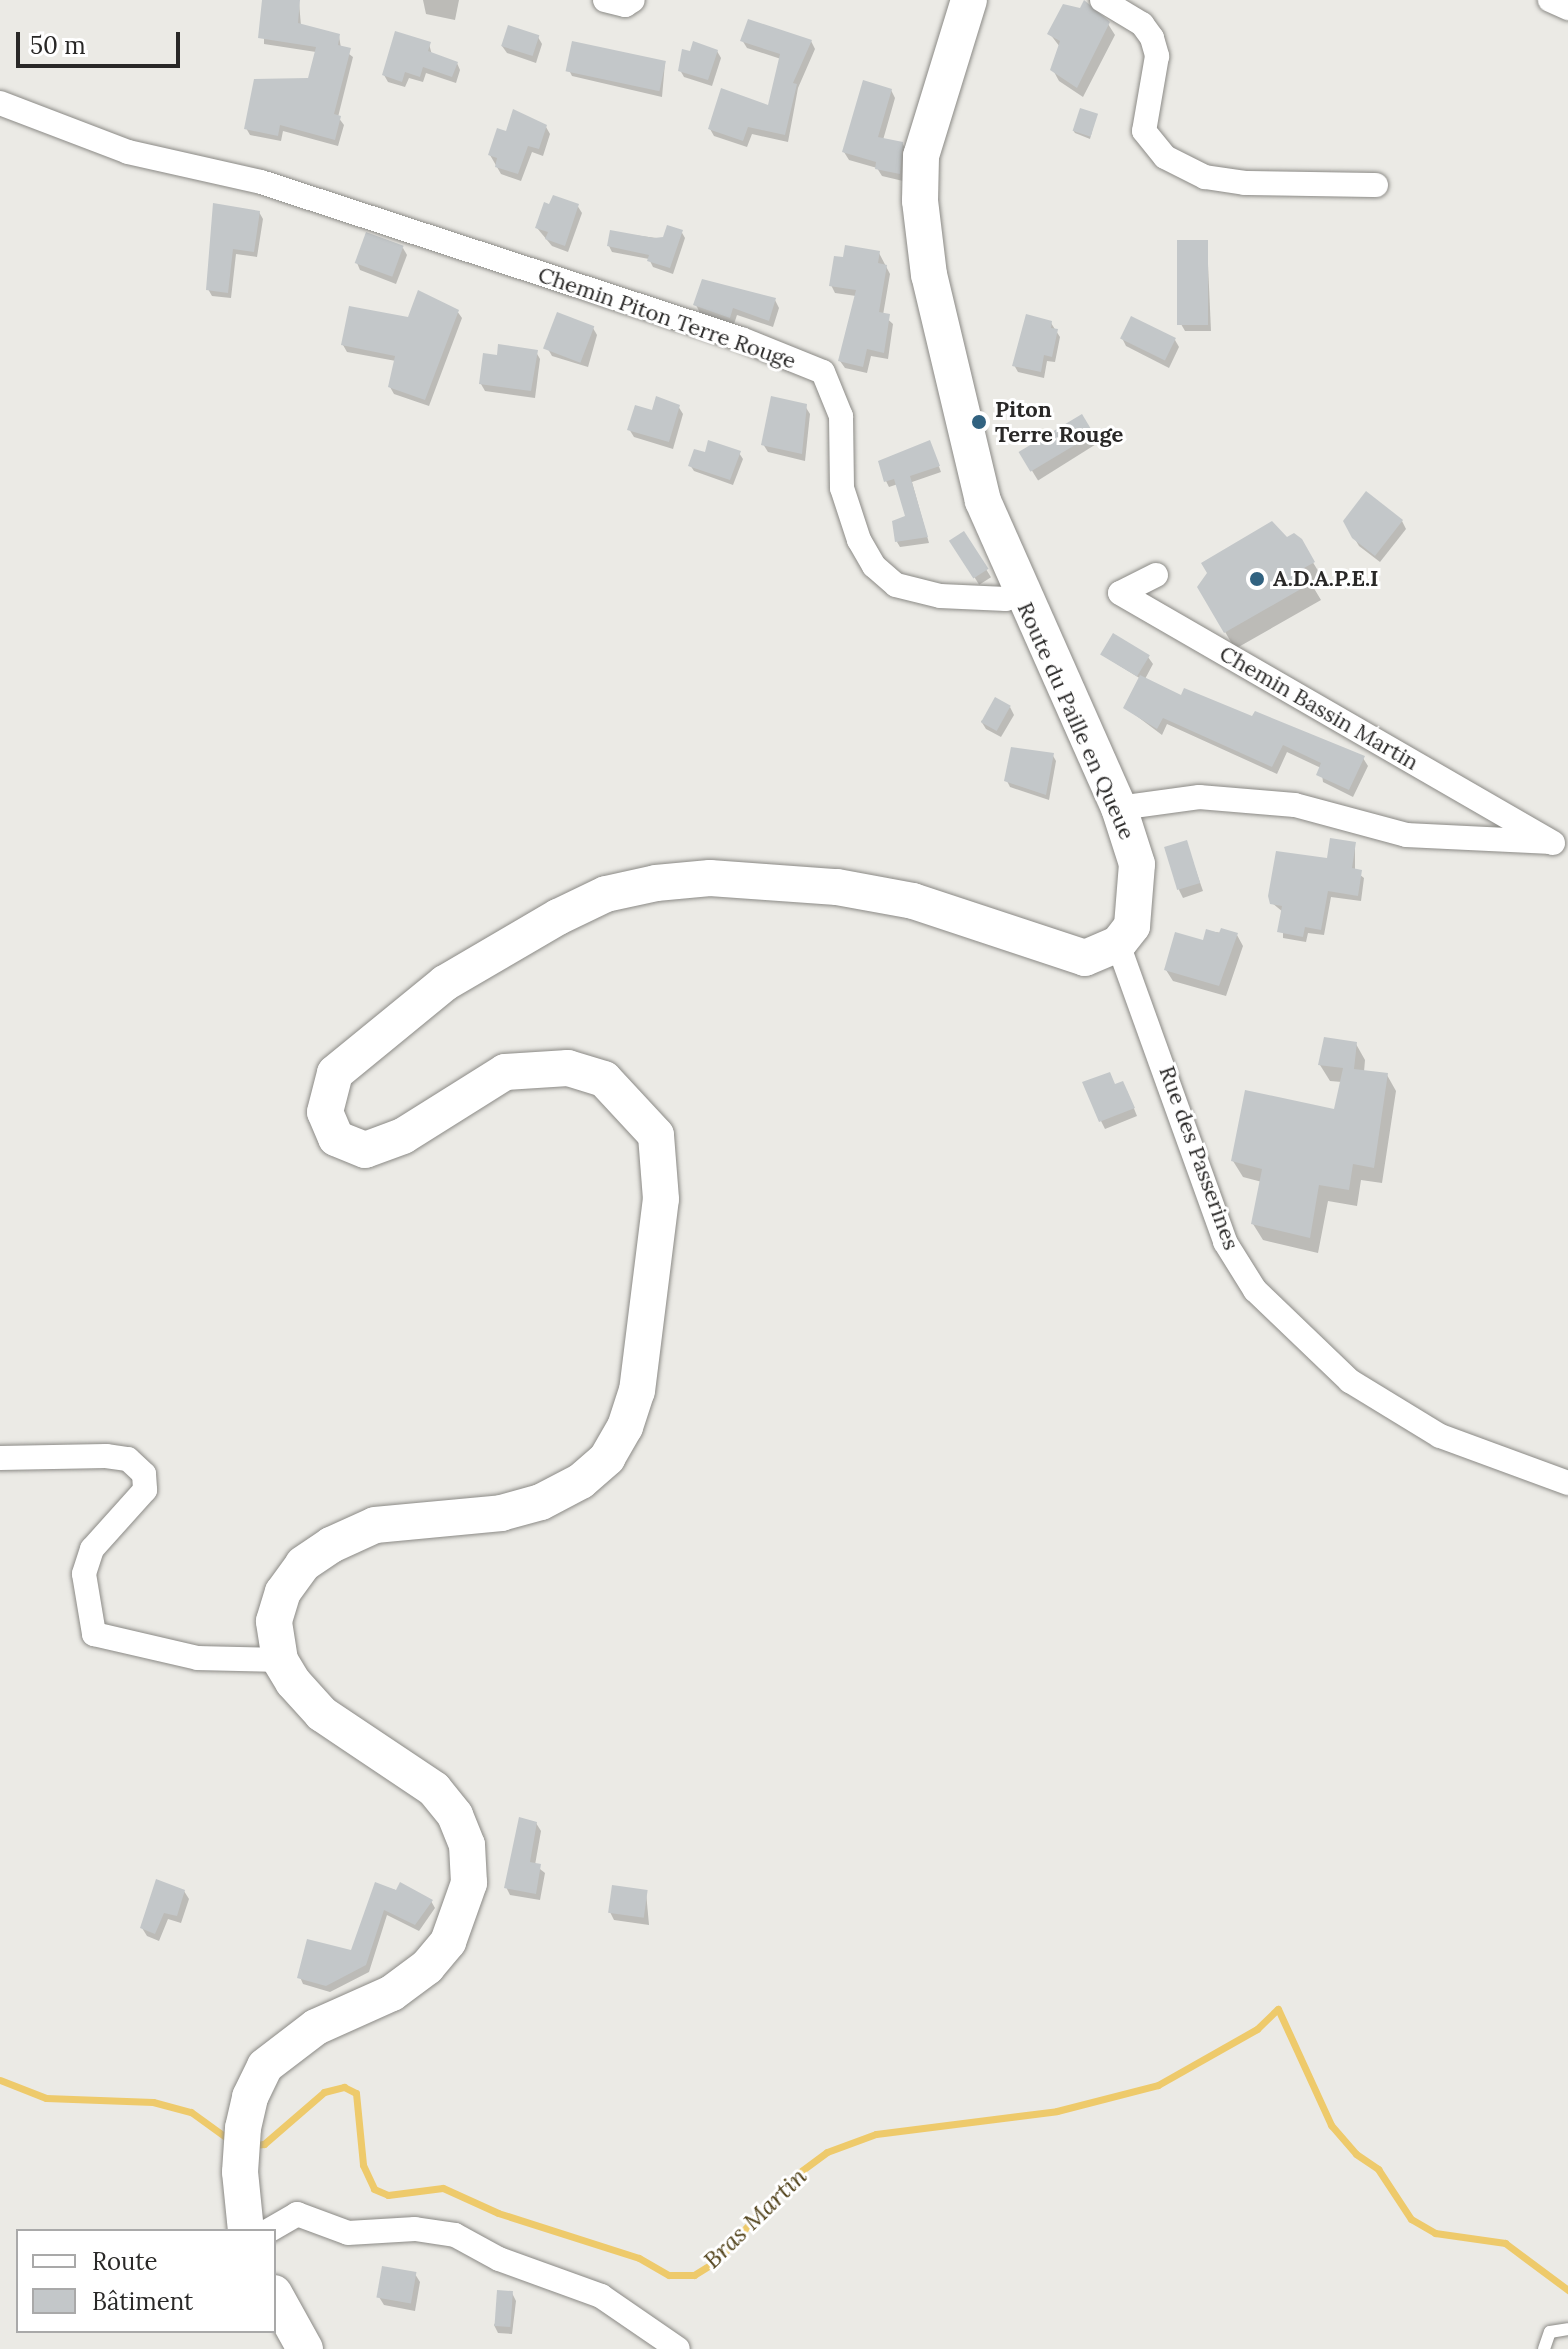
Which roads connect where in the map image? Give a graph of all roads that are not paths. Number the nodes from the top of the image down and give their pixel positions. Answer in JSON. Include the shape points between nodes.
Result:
{"nodes":[{"id":1,"x":605,"y":0,"type":"edge"},
{"id":2,"x":633,"y":0,"type":"edge"},
{"id":3,"x":969,"y":0,"type":"edge"},
{"id":4,"x":1102,"y":0,"type":"edge"},
{"id":5,"x":1550,"y":0,"type":"edge"},
{"id":6,"x":1568,"y":8,"type":"edge"},
{"id":7,"x":0,"y":103,"type":"edge"},
{"id":8,"x":1376,"y":185,"type":"dead end"},
{"id":9,"x":1156,"y":575,"type":"dead end"},
{"id":10,"x":1020,"y":594,"type":"junction"},
{"id":11,"x":1119,"y":808,"type":"junction"},
{"id":12,"x":1560,"y":844,"type":"edge"},
{"id":13,"x":1118,"y":944,"type":"junction"},
{"id":14,"x":0,"y":1458,"type":"edge"},
{"id":15,"x":1568,"y":1483,"type":"edge"},
{"id":16,"x":280,"y":1660,"type":"junction"},
{"id":17,"x":246,"y":2229,"type":"edge"},
{"id":18,"x":271,"y":2229,"type":"edge"},
{"id":19,"x":276,"y":2297,"type":"edge"},
{"id":20,"x":1568,"y":2329,"type":"edge"},
{"id":21,"x":305,"y":2349,"type":"edge"},
{"id":22,"x":678,"y":2349,"type":"edge"},
{"id":23,"x":1544,"y":2349,"type":"edge"}],
"edges":[{"from":1,"to":2,"type":"street","via":[[625,5]]},
{"from":3,"to":10,"type":"main road","name":"Route du Paille en Queue","via":[[921,156],[920,201],[929,275],[978,481]]},
{"from":4,"to":8,"type":"street","via":[[1142,24],[1152,38],[1157,56],[1144,131],[1165,157],[1205,177],[1245,183]]},
{"from":5,"to":6,"type":"street"},
{"from":7,"to":10,"type":"street","name":"Chemin Piton Terre Rouge","via":[[128,152],[261,182],[741,339],[823,372],[841,416],[842,488],[874,566],[896,585],[940,596],[1006,599]]},
{"from":9,"to":12,"type":"street","name":"Chemin Bassin Martin","via":[[1120,593]]},
{"from":10,"to":11,"type":"main road","name":"Route du Paille en Queue"},
{"from":11,"to":12,"type":"street","name":"Chemin Bassin Martin","via":[[1199,797],[1295,805],[1406,835]]},
{"from":11,"to":13,"type":"main road","name":"Route du Paille en Queue","via":[[1137,864],[1138,903],[1132,926]]},
{"from":13,"to":15,"type":"street","name":"Rue des Passerines","via":[[1225,1242],[1255,1290],[1350,1381],[1440,1436]]},
{"from":13,"to":16,"type":"main road","via":[[1085,958],[1070,955],[913,901],[837,887],[710,878],[656,883],[606,894],[445,983],[335,1073],[325,1112],[336,1138],[365,1150],[403,1136],[505,1072],[568,1068],[604,1079],[656,1135],[661,1199],[637,1391],[607,1458],[581,1481],[541,1502],[501,1513],[375,1525],[331,1545],[303,1564],[283,1592],[274,1621]]},
{"from":14,"to":16,"type":"street","via":[[106,1456],[128,1459],[144,1474],[145,1490],[92,1549],[84,1574],[94,1634],[198,1658]]},
{"from":16,"to":17,"type":"main road","via":[[322,1714],[434,1789],[455,1815],[467,1845],[469,1883],[448,1942],[427,1967],[392,1993],[316,2027],[265,2066],[243,2128],[240,2172]]},
{"from":18,"to":22,"type":"street","via":[[297,2214],[348,2233],[415,2229],[455,2235],[499,2259],[601,2296]]},
{"from":19,"to":21,"type":"main road"},
{"from":20,"to":23,"type":"lane","via":[[1550,2332]]}]}
